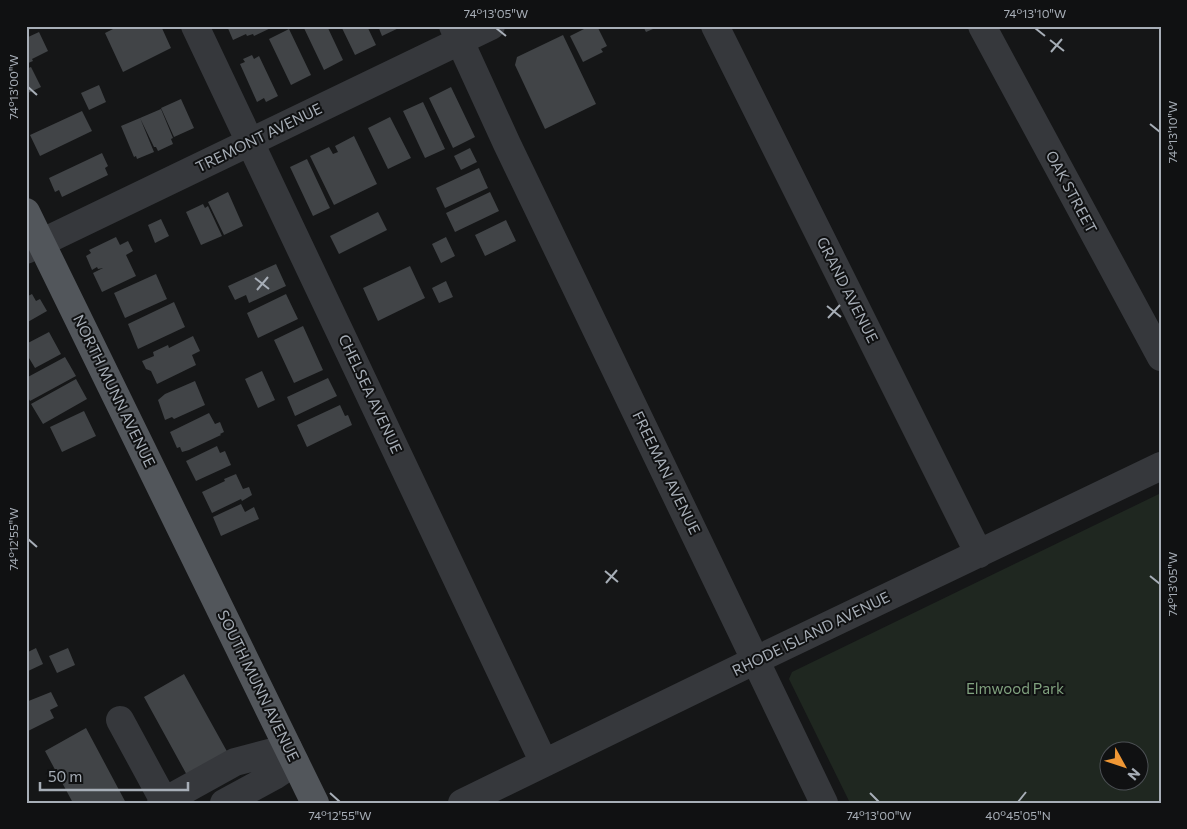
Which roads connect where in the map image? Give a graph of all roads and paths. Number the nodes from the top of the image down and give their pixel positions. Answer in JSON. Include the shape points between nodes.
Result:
{"nodes":[{"id":1,"x":195,"y":26,"type":"edge"},
{"id":2,"x":491,"y":26,"type":"edge"},
{"id":3,"x":715,"y":26,"type":"edge"},
{"id":4,"x":982,"y":26,"type":"edge"},
{"id":5,"x":457,"y":34,"type":"edge"},
{"id":6,"x":251,"y":142,"type":"junction"},
{"id":7,"x":26,"y":212,"type":"edge"},
{"id":8,"x":34,"y":246,"type":"edge"},
{"id":9,"x":1161,"y":357,"type":"edge"},
{"id":10,"x":1161,"y":466,"type":"edge"},
{"id":11,"x":979,"y":554,"type":"junction"},
{"id":12,"x":202,"y":570,"type":"joint"},
{"id":13,"x":756,"y":660,"type":"junction"},
{"id":14,"x":120,"y":720,"type":"dead end"},
{"id":15,"x":286,"y":762,"type":"junction"},
{"id":16,"x":544,"y":763,"type":"junction"},
{"id":17,"x":162,"y":802,"type":"edge"},
{"id":18,"x":224,"y":803,"type":"edge"},
{"id":19,"x":263,"y":803,"type":"edge"},
{"id":20,"x":315,"y":803,"type":"edge"},
{"id":21,"x":462,"y":803,"type":"edge"},
{"id":22,"x":824,"y":803,"type":"edge"}],
"edges":[{"from":1,"to":6,"type":"street","name":"CHELSEA AVENUE"},
{"from":2,"to":5,"type":"street","name":"TREMONT AVENUE"},
{"from":3,"to":11,"type":"street","name":"GRAND AVENUE"},
{"from":4,"to":9,"type":"street","name":"OAK STREET"},
{"from":5,"to":6,"type":"street","name":"TREMONT AVENUE"},
{"from":5,"to":13,"type":"street","name":"FREEMAN AVENUE"},
{"from":6,"to":8,"type":"street","name":"TREMONT AVENUE"},
{"from":6,"to":16,"type":"street","name":"CHELSEA AVENUE"},
{"from":7,"to":8,"type":"main road","name":"NORTH MUNN AVENUE"},
{"from":8,"to":12,"type":"main road","name":"NORTH MUNN AVENUE"},
{"from":10,"to":11,"type":"street","name":"RHODE ISLAND AVENUE"},
{"from":11,"to":13,"type":"street","name":"RHODE ISLAND AVENUE"},
{"from":12,"to":15,"type":"main road","name":"SOUTH MUNN AVENUE"},
{"from":13,"to":16,"type":"street","name":"RHODE ISLAND AVENUE"},
{"from":13,"to":22,"type":"street","name":"FREEMAN AVENUE"},
{"from":14,"to":17,"type":"street"},
{"from":15,"to":17,"type":"street","via":[[235,762]]},
{"from":15,"to":18,"type":"street"},
{"from":15,"to":19,"type":"street","via":[[266,787]]},
{"from":15,"to":20,"type":"main road","name":"SOUTH MUNN AVENUE"},
{"from":16,"to":21,"type":"street","name":"RHODE ISLAND AVENUE"}]}
